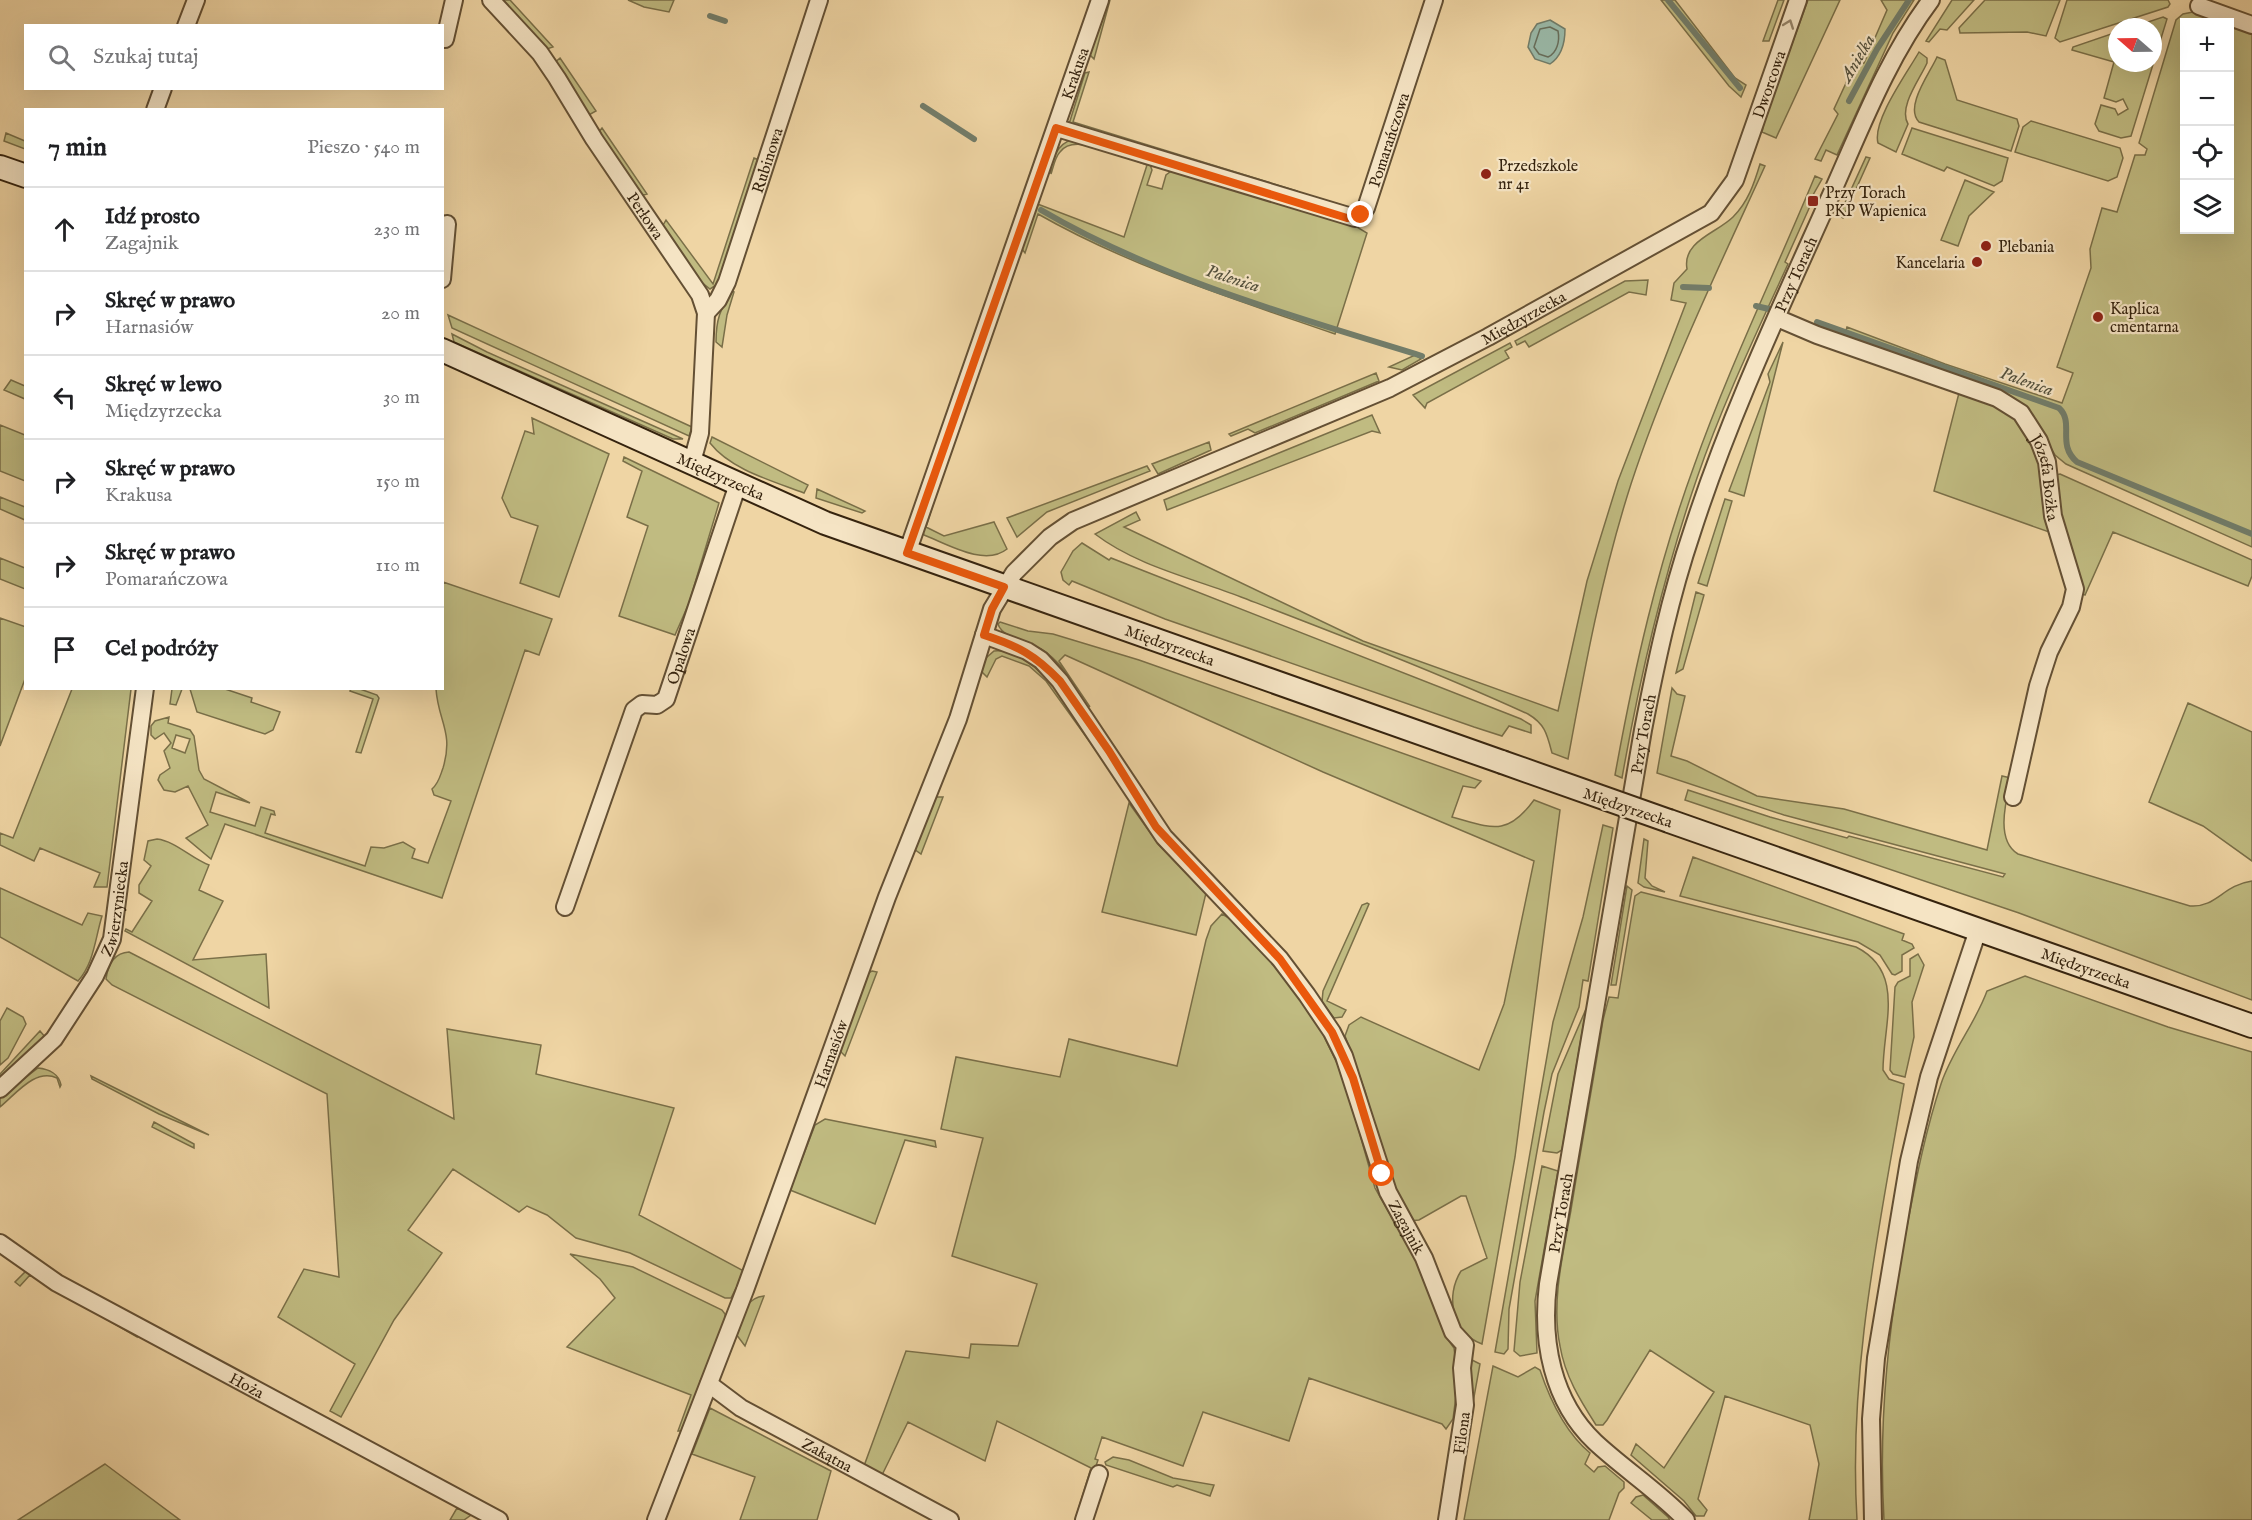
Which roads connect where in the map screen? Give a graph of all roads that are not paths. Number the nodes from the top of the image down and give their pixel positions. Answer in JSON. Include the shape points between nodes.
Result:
{"nodes":[{"id":1,"x":196,"y":0,"type":"edge"},
{"id":2,"x":454,"y":0,"type":"edge"},
{"id":3,"x":491,"y":0,"type":"edge"},
{"id":4,"x":819,"y":0,"type":"edge"},
{"id":5,"x":1100,"y":0,"type":"edge"},
{"id":6,"x":1434,"y":0,"type":"edge"},
{"id":7,"x":1798,"y":0,"type":"edge"},
{"id":8,"x":1931,"y":0,"type":"edge"},
{"id":9,"x":2199,"y":6,"type":"dead end"},
{"id":10,"x":187,"y":24,"type":"edge"},
{"id":11,"x":2252,"y":25,"type":"edge"},
{"id":12,"x":445,"y":39,"type":"dead end"},
{"id":13,"x":162,"y":90,"type":"edge"},
{"id":14,"x":156,"y":108,"type":"edge"},
{"id":15,"x":1056,"y":128,"type":"junction"},
{"id":16,"x":0,"y":167,"type":"edge"},
{"id":17,"x":1738,"y":169,"type":"joint"},
{"id":18,"x":24,"y":175,"type":"edge"},
{"id":19,"x":447,"y":224,"type":"dead end"},
{"id":20,"x":444,"y":257,"type":"edge"},
{"id":21,"x":706,"y":313,"type":"junction"},
{"id":22,"x":1777,"y":318,"type":"junction"},
{"id":23,"x":444,"y":351,"type":"edge"},
{"id":24,"x":692,"y":462,"type":"junction"},
{"id":25,"x":738,"y":484,"type":"junction"},
{"id":26,"x":907,"y":553,"type":"junction"},
{"id":27,"x":1004,"y":587,"type":"junction"},
{"id":28,"x":984,"y":635,"type":"junction"},
{"id":29,"x":145,"y":690,"type":"edge"},
{"id":30,"x":2013,"y":797,"type":"dead end"},
{"id":31,"x":565,"y":907,"type":"dead end"},
{"id":32,"x":1978,"y":930,"type":"junction"},
{"id":33,"x":2252,"y":1026,"type":"edge"},
{"id":34,"x":0,"y":1089,"type":"edge"},
{"id":35,"x":0,"y":1243,"type":"edge"},
{"id":36,"x":1465,"y":1345,"type":"joint"},
{"id":37,"x":709,"y":1384,"type":"junction"},
{"id":38,"x":1099,"y":1474,"type":"dead end"},
{"id":39,"x":499,"y":1520,"type":"edge"},
{"id":40,"x":656,"y":1520,"type":"edge"},
{"id":41,"x":950,"y":1520,"type":"edge"},
{"id":42,"x":1084,"y":1520,"type":"edge"},
{"id":43,"x":1447,"y":1520,"type":"edge"},
{"id":44,"x":1686,"y":1520,"type":"edge"},
{"id":45,"x":1873,"y":1520,"type":"edge"}],
"edges":[{"from":1,"to":10,"type":"street"},
{"from":2,"to":12,"type":"street"},
{"from":3,"to":21,"type":"street","name":"Perłowa","via":[[540,53],[594,140],[694,283]]},
{"from":4,"to":21,"type":"street","name":"Rubinowa","via":[[728,282]]},
{"from":5,"to":15,"type":"street","name":"Krakusa"},
{"from":6,"to":15,"type":"street","name":"Pomarańczowa","via":[[1366,208],[1355,218]]},
{"from":17,"to":7,"type":"street","name":"Dworcowa","one_way":true},
{"from":8,"to":22,"type":"street","name":"Przy Torach","via":[[1890,66]]},
{"from":9,"to":11,"type":"street"},
{"from":13,"to":14,"type":"street"},
{"from":15,"to":26,"type":"street","name":"Krakusa"},
{"from":16,"to":18,"type":"main road"},
{"from":17,"to":27,"type":"street","name":"Międzyrzecka","via":[[1719,204],[1699,221],[1390,388],[1073,521],[1050,537]]},
{"from":19,"to":20,"type":"street"},
{"from":21,"to":24,"type":"street","name":"Perłowa","via":[[700,433]]},
{"from":22,"to":30,"type":"street","name":"Józefa Bożka","via":[[1997,398],[2020,413],[2039,441],[2047,462],[2053,516],[2074,589],[2071,608],[2054,640],[2038,686]]},
{"from":22,"to":44,"type":"street","name":"Przy Torach","via":[[1736,410],[1695,522],[1653,678],[1548,1284],[1545,1321],[1549,1357],[1567,1403],[1584,1430]]},
{"from":23,"to":24,"type":"main road","name":"Międzyrzecka"},
{"from":24,"to":25,"type":"main road","name":"Międzyrzecka"},
{"from":25,"to":26,"type":"main road","name":"Międzyrzecka","via":[[825,523]]},
{"from":25,"to":31,"type":"street","name":"Opalowa","via":[[666,699],[657,705],[642,704],[634,711]]},
{"from":26,"to":27,"type":"main road","name":"Międzyrzecka"},
{"from":27,"to":28,"type":"street","name":"Harnasiów"},
{"from":27,"to":32,"type":"main road","name":"Międzyrzecka","bridge":true},
{"from":28,"to":36,"type":"street","name":"Zagajnik","via":[[1027,651],[1060,681],[1156,827],[1280,959],[1314,1005],[1332,1032],[1353,1078],[1388,1192],[1424,1258],[1453,1332]]},
{"from":28,"to":37,"type":"street","name":"Harnasiów","via":[[958,719],[887,897]]},
{"from":29,"to":34,"type":"street","name":"Zwierzyniecka","via":[[112,939],[104,960],[54,1039]]},
{"from":32,"to":33,"type":"main road","name":"Międzyrzecka"},
{"from":32,"to":45,"type":"street","via":[[1929,1077],[1905,1184],[1876,1358],[1871,1419]]},
{"from":35,"to":39,"type":"street","name":"Hoża","via":[[57,1283]]},
{"from":36,"to":43,"type":"street","name":"Filona","via":[[1465,1405]]},
{"from":37,"to":40,"type":"street","name":"Harnasiów"},
{"from":37,"to":41,"type":"street","name":"Zakątna","via":[[741,1408]]},
{"from":38,"to":42,"type":"street"}]}
